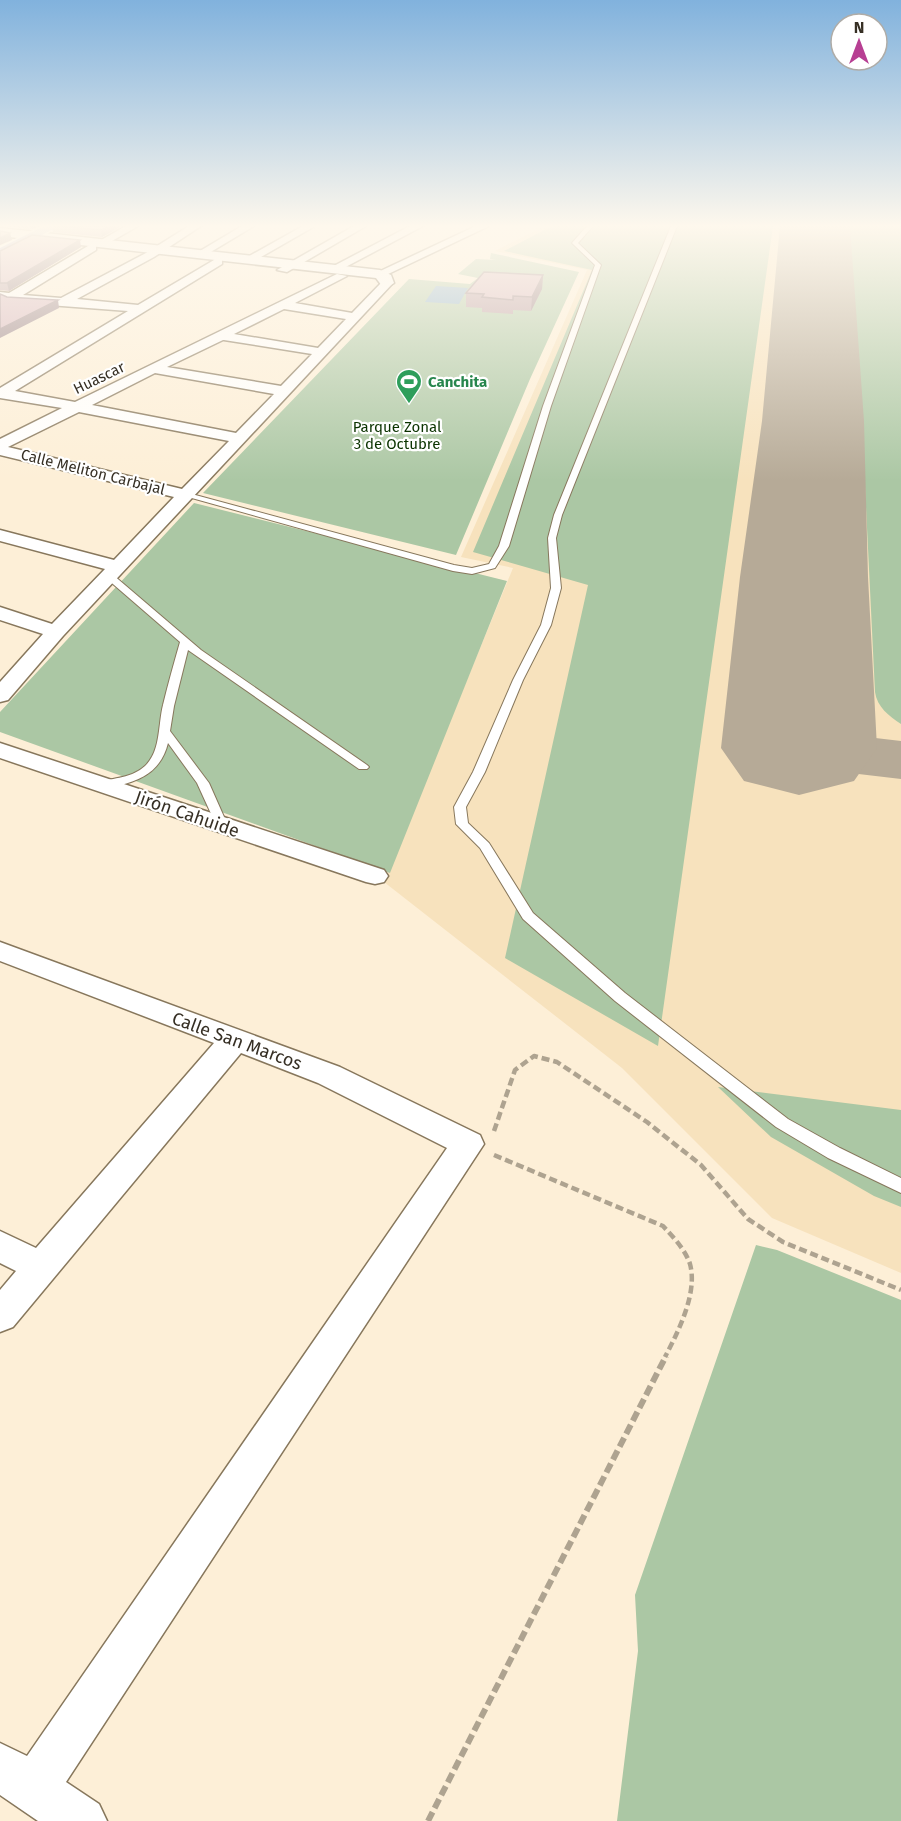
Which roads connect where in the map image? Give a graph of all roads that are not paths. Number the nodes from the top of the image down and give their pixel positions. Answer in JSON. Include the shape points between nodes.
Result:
{"nodes":[{"id":1,"x":138,"y":311,"type":"edge"},
{"id":2,"x":272,"y":311,"type":"edge"},
{"id":3,"x":318,"y":311,"type":"edge"},
{"id":4,"x":358,"y":311,"type":"edge"},
{"id":5,"x":581,"y":311,"type":"edge"},
{"id":6,"x":640,"y":311,"type":"edge"},
{"id":7,"x":354,"y":317,"type":"junction"},
{"id":8,"x":224,"y":336,"type":"junction"},
{"id":9,"x":321,"y":352,"type":"junction"},
{"id":10,"x":153,"y":369,"type":"junction"},
{"id":11,"x":284,"y":391,"type":"junction"},
{"id":12,"x":1,"y":393,"type":"edge"},
{"id":13,"x":74,"y":408,"type":"junction"},
{"id":14,"x":239,"y":438,"type":"junction"},
{"id":15,"x":0,"y":445,"type":"edge"},
{"id":16,"x":0,"y":450,"type":"edge"},
{"id":17,"x":185,"y":495,"type":"junction"},
{"id":18,"x":0,"y":535,"type":"edge"},
{"id":19,"x":113,"y":572,"type":"junction"},
{"id":20,"x":0,"y":613,"type":"edge"},
{"id":21,"x":56,"y":632,"type":"junction"},
{"id":22,"x":185,"y":642,"type":"junction"},
{"id":23,"x":0,"y":695,"type":"edge"},
{"id":24,"x":166,"y":733,"type":"junction"},
{"id":25,"x":0,"y":750,"type":"edge"},
{"id":26,"x":363,"y":767,"type":"dead end"},
{"id":27,"x":102,"y":785,"type":"junction"},
{"id":28,"x":222,"y":826,"type":"junction"},
{"id":29,"x":375,"y":876,"type":"dead end"},
{"id":30,"x":0,"y":951,"type":"edge"},
{"id":31,"x":234,"y":1041,"type":"junction"},
{"id":32,"x":901,"y":1186,"type":"edge"},
{"id":33,"x":0,"y":1246,"type":"edge"},
{"id":34,"x":42,"y":1268,"type":"junction"},
{"id":35,"x":0,"y":1316,"type":"edge"},
{"id":36,"x":16,"y":1778,"type":"edge"},
{"id":37,"x":82,"y":1821,"type":"edge"}],
"edges":[{"from":1,"to":12,"type":"street"},
{"from":2,"to":8,"type":"street","name":"Huascar"},
{"from":3,"to":7,"type":"street"},
{"from":4,"to":7,"type":"street"},
{"from":5,"to":17,"type":"lane","via":[[504,546],[492,566],[472,571],[453,568]]},
{"from":6,"to":32,"type":"lane","via":[[558,515],[552,538],[556,588],[546,625],[518,680],[480,772],[460,807],[462,824],[485,846],[528,916],[620,997],[783,1123]]},
{"from":7,"to":9,"type":"street"},
{"from":8,"to":9,"type":"street"},
{"from":8,"to":10,"type":"street","name":"Huascar"},
{"from":9,"to":11,"type":"street"},
{"from":10,"to":11,"type":"street"},
{"from":10,"to":13,"type":"street","name":"Huascar"},
{"from":11,"to":14,"type":"street"},
{"from":12,"to":13,"type":"street"},
{"from":13,"to":14,"type":"street"},
{"from":13,"to":15,"type":"street","name":"Huascar"},
{"from":14,"to":17,"type":"street"},
{"from":16,"to":17,"type":"street","name":"Calle Meliton Carbajal"},
{"from":17,"to":19,"type":"street"},
{"from":18,"to":19,"type":"street"},
{"from":19,"to":21,"type":"street"},
{"from":19,"to":22,"type":"lane"},
{"from":20,"to":21,"type":"street"},
{"from":21,"to":23,"type":"street"},
{"from":22,"to":24,"type":"lane","via":[[166,716]]},
{"from":22,"to":26,"type":"lane"},
{"from":24,"to":27,"type":"lane","via":[[154,763],[144,772]]},
{"from":24,"to":28,"type":"lane","via":[[203,783]]},
{"from":25,"to":27,"type":"street","name":"Jirón Cahuide"},
{"from":27,"to":28,"type":"street","name":"Jirón Cahuide"},
{"from":28,"to":29,"type":"street","name":"Jirón Cahuide"},
{"from":30,"to":31,"type":"street","name":"Calle San Marcos"},
{"from":31,"to":34,"type":"street"},
{"from":31,"to":36,"type":"street","name":"Calle San Marcos","via":[[329,1075],[478,1148]]},
{"from":33,"to":34,"type":"street"},
{"from":34,"to":35,"type":"street"},
{"from":36,"to":37,"type":"street"}]}
